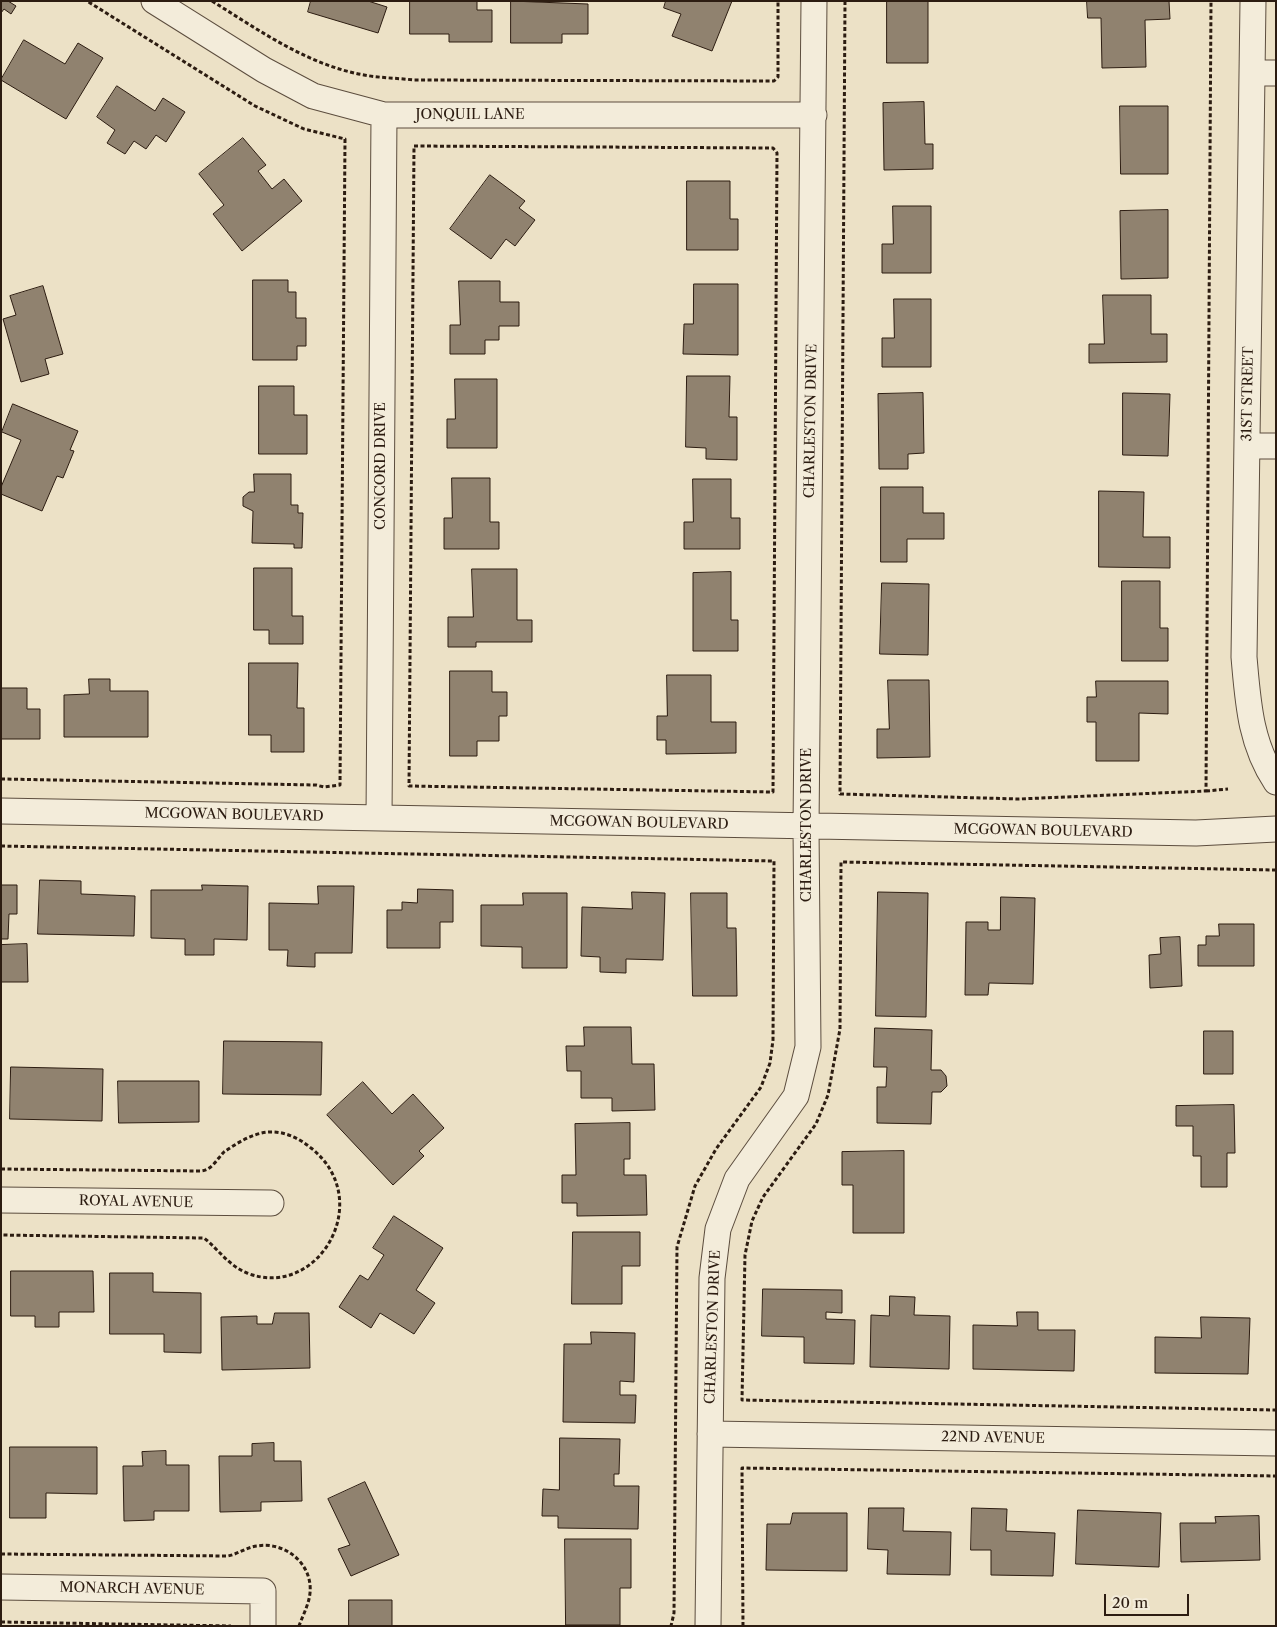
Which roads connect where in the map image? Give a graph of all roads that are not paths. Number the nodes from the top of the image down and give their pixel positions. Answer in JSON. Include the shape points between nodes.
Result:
{"nodes":[{"id":1,"x":154,"y":1,"type":"edge"},
{"id":2,"x":814,"y":1,"type":"edge"},
{"id":3,"x":1253,"y":1,"type":"edge"},
{"id":4,"x":1264,"y":73,"type":"edge"},
{"id":5,"x":384,"y":114,"type":"junction"},
{"id":6,"x":814,"y":114,"type":"junction"},
{"id":7,"x":1247,"y":446,"type":"junction"},
{"id":8,"x":1276,"y":446,"type":"edge"},
{"id":9,"x":1276,"y":782,"type":"edge"},
{"id":10,"x":1,"y":811,"type":"edge"},
{"id":11,"x":379,"y":818,"type":"junction"},
{"id":12,"x":806,"y":827,"type":"junction"},
{"id":13,"x":1276,"y":829,"type":"edge"},
{"id":14,"x":1,"y":1200,"type":"edge"},
{"id":15,"x":271,"y":1203,"type":"dead end"},
{"id":16,"x":710,"y":1434,"type":"junction"},
{"id":17,"x":1276,"y":1443,"type":"edge"},
{"id":18,"x":1,"y":1587,"type":"edge"},
{"id":19,"x":263,"y":1626,"type":"edge"},
{"id":20,"x":708,"y":1626,"type":"edge"}],
"edges":[{"from":1,"to":5,"type":"street","name":"JONQUIL LANE","via":[[264,70],[313,96]]},
{"from":2,"to":6,"type":"street","name":"CHARLESTON DRIVE"},
{"from":3,"to":4,"type":"street","name":"31ST STREET"},
{"from":4,"to":7,"type":"street","name":"31ST STREET"},
{"from":5,"to":6,"type":"street","name":"JONQUIL LANE"},
{"from":5,"to":11,"type":"street","name":"CONCORD DRIVE"},
{"from":6,"to":12,"type":"street","name":"CHARLESTON DRIVE"},
{"from":7,"to":8,"type":"street"},
{"from":7,"to":9,"type":"street","name":"31ST STREET","via":[[1244,658],[1250,722]]},
{"from":10,"to":11,"type":"street","name":"MCGOWAN BOULEVARD"},
{"from":11,"to":12,"type":"street","name":"MCGOWAN BOULEVARD"},
{"from":12,"to":13,"type":"street","name":"MCGOWAN BOULEVARD","via":[[1196,833]]},
{"from":12,"to":16,"type":"street","name":"CHARLESTON DRIVE","via":[[808,1047],[796,1096],[737,1179],[718,1230],[712,1278]]},
{"from":14,"to":15,"type":"street","name":"ROYAL AVENUE"},
{"from":16,"to":17,"type":"street","name":"22ND AVENUE"},
{"from":16,"to":20,"type":"street","name":"CHARLESTON DRIVE"},
{"from":18,"to":19,"type":"street","name":"MONARCH AVENUE","via":[[263,1591]]}]}
